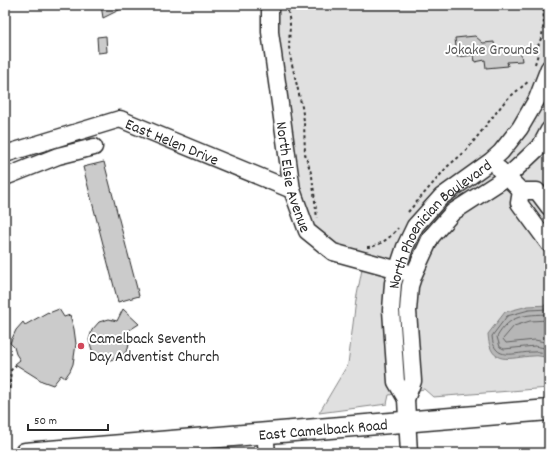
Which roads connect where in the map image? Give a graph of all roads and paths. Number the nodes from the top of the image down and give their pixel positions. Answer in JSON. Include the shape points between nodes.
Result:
{"nodes":[{"id":1,"x":270,"y":5,"type":"edge"},
{"id":2,"x":287,"y":5,"type":"edge"},
{"id":3,"x":543,"y":5,"type":"edge"},
{"id":4,"x":542,"y":68,"type":"edge"},
{"id":5,"x":531,"y":79,"type":"dead end"},
{"id":6,"x":549,"y":130,"type":"edge"},
{"id":7,"x":94,"y":146,"type":"dead end"},
{"id":8,"x":5,"y":154,"type":"edge"},
{"id":9,"x":491,"y":161,"type":"junction"},
{"id":10,"x":5,"y":177,"type":"edge"},
{"id":11,"x":507,"y":177,"type":"junction"},
{"id":12,"x":292,"y":190,"type":"junction"},
{"id":13,"x":521,"y":191,"type":"junction"},
{"id":14,"x":549,"y":207,"type":"edge"},
{"id":15,"x":408,"y":213,"type":"dead end"},
{"id":16,"x":318,"y":223,"type":"dead end"},
{"id":17,"x":401,"y":223,"type":"dead end"},
{"id":18,"x":549,"y":244,"type":"edge"},
{"id":19,"x":362,"y":247,"type":"dead end"},
{"id":20,"x":397,"y":270,"type":"junction"},
{"id":21,"x":414,"y":274,"type":"junction"},
{"id":22,"x":16,"y":365,"type":"dead end"},
{"id":23,"x":9,"y":389,"type":"dead end"},
{"id":24,"x":406,"y":399,"type":"junction"},
{"id":25,"x":549,"y":410,"type":"edge"},
{"id":26,"x":408,"y":422,"type":"junction"},
{"id":27,"x":266,"y":433,"type":"junction"},
{"id":28,"x":25,"y":453,"type":"edge"},
{"id":29,"x":267,"y":453,"type":"edge"},
{"id":30,"x":409,"y":453,"type":"edge"}],
"edges":[{"from":1,"to":12,"type":"street","name":"North Elsie Avenue","via":[[270,32]]},
{"from":2,"to":16,"type":"path","via":[[290,24],[289,47],[302,107],[305,154],[312,176]]},
{"from":3,"to":4,"type":"path","via":[[544,21],[538,46]]},
{"from":4,"to":9,"type":"street","name":"North Phoenician Boulevard","via":[[537,99],[520,128]]},
{"from":5,"to":15,"type":"path","via":[[506,100],[466,151],[448,166]]},
{"from":6,"to":11,"type":"street","name":"North Phoenician Boulevard","via":[[541,145]]},
{"from":7,"to":10,"type":"street","via":[[58,156]]},
{"from":8,"to":12,"type":"street","name":"East Helen Drive","via":[[120,119]]},
{"from":9,"to":11,"type":"street"},
{"from":9,"to":20,"type":"street","name":"North Phoenician Boulevard","via":[[441,197],[415,226]]},
{"from":11,"to":13,"type":"street"},
{"from":11,"to":21,"type":"street","name":"North Phoenician Boulevard","via":[[454,212],[431,237]]},
{"from":12,"to":20,"type":"street","name":"North Elsie Avenue","via":[[307,231],[334,252]]},
{"from":13,"to":14,"type":"street","via":[[537,191]]},
{"from":13,"to":18,"type":"street","via":[[519,204]]},
{"from":17,"to":19,"type":"path","via":[[387,239],[371,247]]},
{"from":20,"to":21,"type":"street","name":"North Elsie Avenue"},
{"from":20,"to":24,"type":"street","name":"North Phoenician Boulevard","via":[[393,283],[391,310],[393,343],[396,382]]},
{"from":21,"to":24,"type":"street","name":"North Phoenician Boulevard","via":[[410,286],[408,311],[412,380]]},
{"from":22,"to":23,"type":"path","via":[[12,370]]},
{"from":24,"to":26,"type":"street","name":"North Phoenician Boulevard"},
{"from":25,"to":26,"type":"main road","name":"East Camelback Road"},
{"from":26,"to":27,"type":"main road","name":"East Camelback Road"},
{"from":26,"to":30,"type":"street","name":"North Phoenician Boulevard"},
{"from":27,"to":28,"type":"main road","name":"East Camelback Road"},
{"from":27,"to":29,"type":"street"}]}
